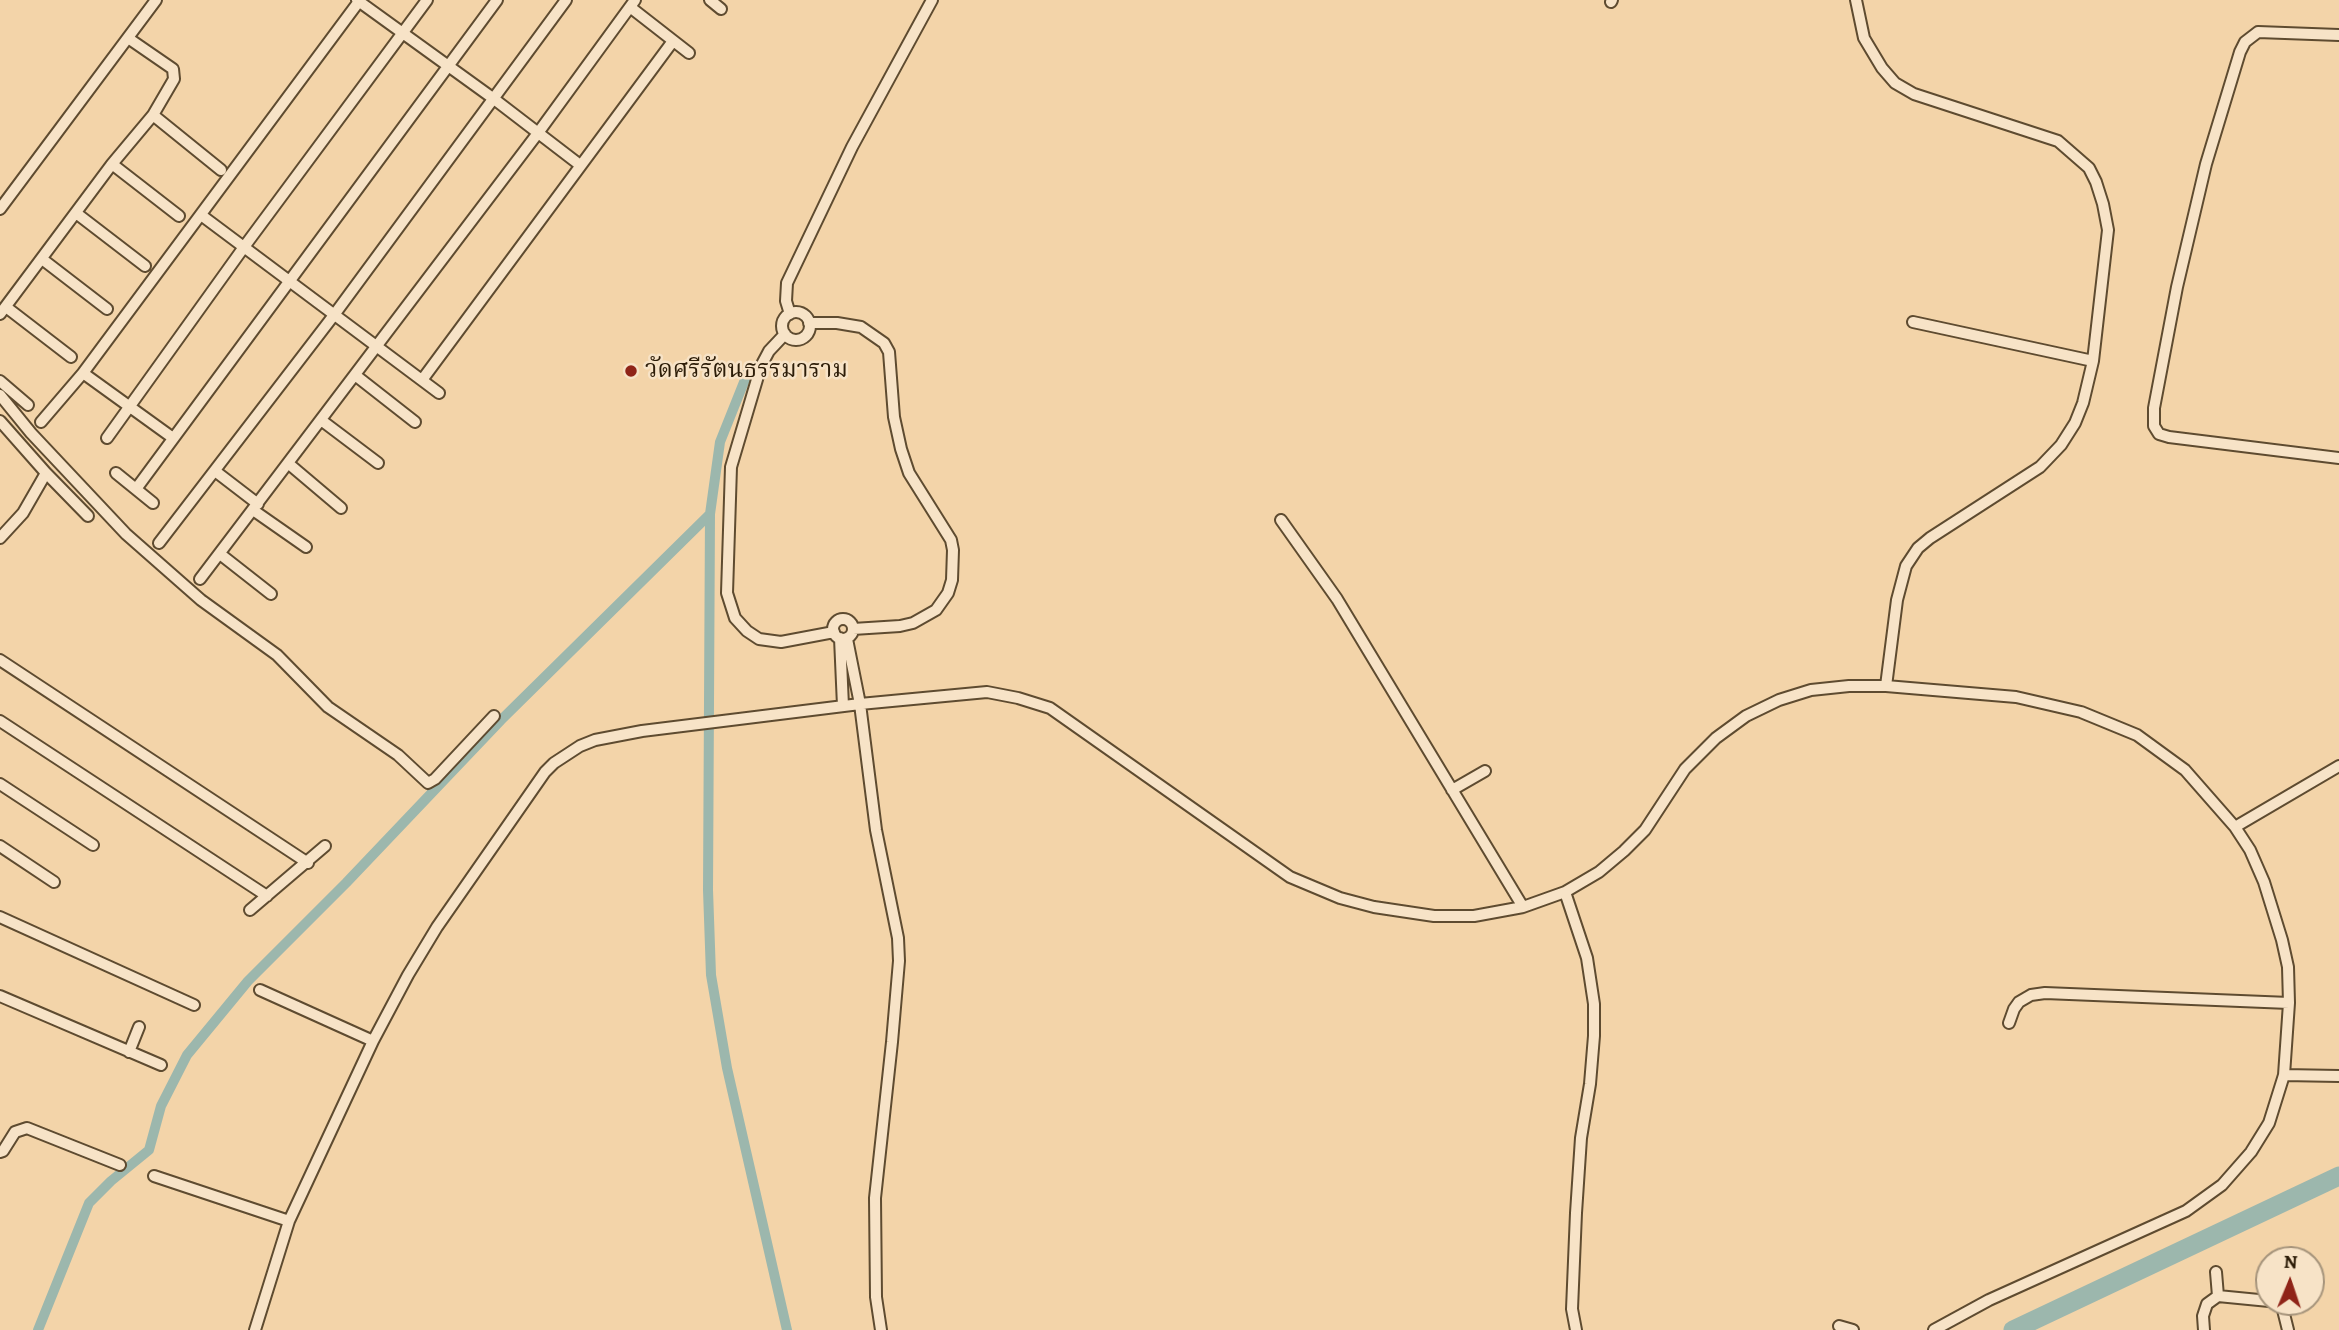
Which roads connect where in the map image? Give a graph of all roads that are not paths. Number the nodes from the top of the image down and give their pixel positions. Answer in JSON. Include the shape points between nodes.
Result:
{"nodes":[{"id":1,"x":156,"y":0,"type":"edge"},
{"id":2,"x":427,"y":0,"type":"edge"},
{"id":3,"x":497,"y":0,"type":"edge"},
{"id":4,"x":566,"y":0,"type":"edge"},
{"id":5,"x":710,"y":0,"type":"edge"},
{"id":6,"x":932,"y":0,"type":"edge"},
{"id":7,"x":1856,"y":0,"type":"edge"},
{"id":8,"x":359,"y":1,"type":"edge"},
{"id":9,"x":632,"y":4,"type":"edge"},
{"id":10,"x":721,"y":9,"type":"dead end"},
{"id":11,"x":402,"y":33,"type":"junction"},
{"id":12,"x":2339,"y":35,"type":"edge"},
{"id":13,"x":128,"y":37,"type":"junction"},
{"id":14,"x":673,"y":41,"type":"junction"},
{"id":15,"x":689,"y":53,"type":"dead end"},
{"id":16,"x":448,"y":66,"type":"junction"},
{"id":17,"x":494,"y":99,"type":"junction"},
{"id":18,"x":153,"y":115,"type":"junction"},
{"id":19,"x":538,"y":133,"type":"junction"},
{"id":20,"x":112,"y":164,"type":"junction"},
{"id":21,"x":580,"y":165,"type":"junction"},
{"id":22,"x":221,"y":170,"type":"dead end"},
{"id":23,"x":0,"y":209,"type":"edge"},
{"id":24,"x":76,"y":213,"type":"junction"},
{"id":25,"x":201,"y":215,"type":"junction"},
{"id":26,"x":178,"y":216,"type":"dead end"},
{"id":27,"x":244,"y":247,"type":"junction"},
{"id":28,"x":42,"y":259,"type":"junction"},
{"id":29,"x":145,"y":266,"type":"dead end"},
{"id":30,"x":288,"y":280,"type":"junction"},
{"id":31,"x":107,"y":309,"type":"dead end"},
{"id":32,"x":3,"y":311,"type":"edge"},
{"id":33,"x":334,"y":314,"type":"junction"},
{"id":34,"x":790,"y":314,"type":"junction"},
{"id":35,"x":1913,"y":322,"type":"dead end"},
{"id":36,"x":809,"y":323,"type":"junction"},
{"id":37,"x":785,"y":334,"type":"junction"},
{"id":38,"x":377,"y":346,"type":"junction"},
{"id":39,"x":71,"y":357,"type":"dead end"},
{"id":40,"x":2093,"y":361,"type":"junction"},
{"id":41,"x":83,"y":373,"type":"junction"},
{"id":42,"x":355,"y":375,"type":"junction"},
{"id":43,"x":422,"y":380,"type":"junction"},
{"id":44,"x":0,"y":381,"type":"edge"},
{"id":45,"x":439,"y":393,"type":"dead end"},
{"id":46,"x":0,"y":395,"type":"edge"},
{"id":47,"x":28,"y":405,"type":"dead end"},
{"id":48,"x":131,"y":406,"type":"junction"},
{"id":49,"x":321,"y":420,"type":"junction"},
{"id":50,"x":0,"y":421,"type":"edge"},
{"id":51,"x":41,"y":422,"type":"dead end"},
{"id":52,"x":415,"y":422,"type":"dead end"},
{"id":53,"x":173,"y":438,"type":"junction"},
{"id":54,"x":107,"y":439,"type":"dead end"},
{"id":55,"x":2339,"y":458,"type":"edge"},
{"id":56,"x":378,"y":463,"type":"dead end"},
{"id":57,"x":289,"y":464,"type":"junction"},
{"id":58,"x":215,"y":471,"type":"junction"},
{"id":59,"x":46,"y":473,"type":"junction"},
{"id":60,"x":116,"y":474,"type":"dead end"},
{"id":61,"x":136,"y":489,"type":"junction"},
{"id":62,"x":153,"y":503,"type":"dead end"},
{"id":63,"x":256,"y":507,"type":"junction"},
{"id":64,"x":341,"y":508,"type":"dead end"},
{"id":65,"x":88,"y":516,"type":"dead end"},
{"id":66,"x":1281,"y":520,"type":"dead end"},
{"id":67,"x":0,"y":538,"type":"edge"},
{"id":68,"x":159,"y":543,"type":"dead end"},
{"id":69,"x":306,"y":547,"type":"dead end"},
{"id":70,"x":220,"y":554,"type":"junction"},
{"id":71,"x":200,"y":579,"type":"dead end"},
{"id":72,"x":271,"y":594,"type":"dead end"},
{"id":73,"x":844,"y":634,"type":"junction"},
{"id":74,"x":3,"y":663,"type":"edge"},
{"id":75,"x":853,"y":668,"type":"junction"},
{"id":76,"x":841,"y":670,"type":"junction"},
{"id":77,"x":0,"y":675,"type":"edge"},
{"id":78,"x":1886,"y":686,"type":"junction"},
{"id":79,"x":860,"y":704,"type":"junction"},
{"id":80,"x":843,"y":706,"type":"junction"},
{"id":81,"x":494,"y":716,"type":"dead end"},
{"id":82,"x":0,"y":721,"type":"edge"},
{"id":83,"x":2339,"y":766,"type":"edge"},
{"id":84,"x":1485,"y":771,"type":"dead end"},
{"id":85,"x":0,"y":784,"type":"edge"},
{"id":86,"x":1452,"y":790,"type":"junction"},
{"id":87,"x":2235,"y":827,"type":"junction"},
{"id":88,"x":93,"y":845,"type":"dead end"},
{"id":89,"x":0,"y":846,"type":"edge"},
{"id":90,"x":325,"y":846,"type":"dead end"},
{"id":91,"x":307,"y":863,"type":"junction"},
{"id":92,"x":54,"y":882,"type":"dead end"},
{"id":93,"x":1565,"y":892,"type":"junction"},
{"id":94,"x":268,"y":896,"type":"junction"},
{"id":95,"x":1522,"y":907,"type":"junction"},
{"id":96,"x":250,"y":910,"type":"dead end"},
{"id":97,"x":0,"y":917,"type":"edge"},
{"id":98,"x":260,"y":990,"type":"dead end"},
{"id":99,"x":0,"y":996,"type":"edge"},
{"id":100,"x":2288,"y":1003,"type":"junction"},
{"id":101,"x":194,"y":1005,"type":"dead end"},
{"id":102,"x":2009,"y":1023,"type":"dead end"},
{"id":103,"x":139,"y":1027,"type":"dead end"},
{"id":104,"x":373,"y":1041,"type":"junction"},
{"id":105,"x":129,"y":1052,"type":"junction"},
{"id":106,"x":161,"y":1065,"type":"dead end"},
{"id":107,"x":2284,"y":1074,"type":"junction"},
{"id":108,"x":2339,"y":1076,"type":"edge"},
{"id":109,"x":0,"y":1152,"type":"edge"},
{"id":110,"x":120,"y":1165,"type":"dead end"},
{"id":111,"x":154,"y":1176,"type":"dead end"},
{"id":112,"x":289,"y":1221,"type":"junction"},
{"id":113,"x":2216,"y":1272,"type":"dead end"},
{"id":114,"x":2218,"y":1296,"type":"junction"},
{"id":115,"x":2255,"y":1300,"type":"edge"},
{"id":116,"x":1839,"y":1326,"type":"dead end"},
{"id":117,"x":255,"y":1330,"type":"edge"},
{"id":118,"x":881,"y":1330,"type":"edge"},
{"id":119,"x":1576,"y":1330,"type":"edge"},
{"id":120,"x":1853,"y":1330,"type":"edge"},
{"id":121,"x":1934,"y":1330,"type":"edge"},
{"id":122,"x":2204,"y":1330,"type":"edge"}],
"edges":[{"from":1,"to":13,"type":"street"},
{"from":2,"to":11,"type":"street"},
{"from":3,"to":16,"type":"street"},
{"from":4,"to":17,"type":"street"},
{"from":5,"to":10,"type":"street"},
{"from":6,"to":34,"type":"street","via":[[852,147],[787,283]]},
{"from":7,"to":40,"type":"street","via":[[1864,38],[1895,83],[1914,94],[2058,141],[2089,168],[2108,230]]},
{"from":8,"to":11,"type":"street"},
{"from":8,"to":25,"type":"street"},
{"from":9,"to":14,"type":"street"},
{"from":9,"to":19,"type":"street"},
{"from":11,"to":16,"type":"street"},
{"from":11,"to":27,"type":"street"},
{"from":12,"to":55,"type":"street","via":[[2258,32],[2240,52],[2206,164],[2177,287],[2154,426],[2169,437]]},
{"from":13,"to":18,"type":"street","via":[[173,69],[174,79]]},
{"from":13,"to":23,"type":"street"},
{"from":14,"to":15,"type":"street"},
{"from":14,"to":21,"type":"street"},
{"from":16,"to":17,"type":"street"},
{"from":16,"to":30,"type":"street"},
{"from":17,"to":19,"type":"street"},
{"from":17,"to":33,"type":"street"},
{"from":18,"to":20,"type":"street"},
{"from":18,"to":22,"type":"street"},
{"from":19,"to":21,"type":"street"},
{"from":19,"to":38,"type":"street"},
{"from":20,"to":24,"type":"street"},
{"from":20,"to":26,"type":"street"},
{"from":21,"to":43,"type":"street"},
{"from":24,"to":28,"type":"street"},
{"from":24,"to":29,"type":"street"},
{"from":25,"to":27,"type":"street"},
{"from":25,"to":41,"type":"street"},
{"from":27,"to":30,"type":"street"},
{"from":27,"to":48,"type":"street"},
{"from":28,"to":31,"type":"street"},
{"from":28,"to":32,"type":"street"},
{"from":30,"to":33,"type":"street"},
{"from":30,"to":53,"type":"street"},
{"from":32,"to":39,"type":"street"},
{"from":33,"to":38,"type":"street"},
{"from":33,"to":58,"type":"street"},
{"from":34,"to":36,"type":"street","via":[[799,313]]},
{"from":34,"to":37,"type":"street","via":[[782,325]]},
{"from":35,"to":40,"type":"street"},
{"from":36,"to":37,"type":"street","via":[[802,338]]},
{"from":36,"to":73,"type":"street","via":[[861,327],[884,343],[889,352],[901,449],[909,473],[953,550],[952,580],[936,610],[913,623]]},
{"from":37,"to":73,"type":"street","via":[[761,366],[731,467],[727,593],[735,618],[759,639],[781,642]]},
{"from":38,"to":42,"type":"street"},
{"from":38,"to":43,"type":"street"},
{"from":40,"to":78,"type":"street","via":[[2084,403],[2061,445],[2040,467],[1930,538],[1906,566]]},
{"from":41,"to":48,"type":"street"},
{"from":41,"to":51,"type":"street"},
{"from":42,"to":49,"type":"street"},
{"from":42,"to":52,"type":"street"},
{"from":43,"to":45,"type":"street"},
{"from":44,"to":47,"type":"street"},
{"from":46,"to":81,"type":"street","via":[[126,534],[201,600],[277,655],[328,707],[388,747],[428,783]]},
{"from":48,"to":53,"type":"street"},
{"from":48,"to":54,"type":"street"},
{"from":49,"to":56,"type":"street"},
{"from":49,"to":57,"type":"street"},
{"from":50,"to":59,"type":"street"},
{"from":53,"to":61,"type":"street"},
{"from":57,"to":63,"type":"street"},
{"from":57,"to":64,"type":"street"},
{"from":58,"to":63,"type":"street"},
{"from":58,"to":68,"type":"street"},
{"from":59,"to":65,"type":"street"},
{"from":59,"to":67,"type":"street","via":[[23,513]]},
{"from":60,"to":61,"type":"street"},
{"from":61,"to":62,"type":"street"},
{"from":63,"to":69,"type":"street"},
{"from":63,"to":70,"type":"street"},
{"from":66,"to":86,"type":"street","via":[[1337,599]]},
{"from":70,"to":71,"type":"street"},
{"from":70,"to":72,"type":"street"},
{"from":73,"to":75,"type":"street"},
{"from":73,"to":76,"type":"street"},
{"from":74,"to":77,"type":"street"},
{"from":74,"to":91,"type":"street"},
{"from":75,"to":76,"type":"street"},
{"from":75,"to":79,"type":"street"},
{"from":76,"to":80,"type":"street"},
{"from":78,"to":87,"type":"street","via":[[2016,697],[2081,712],[2137,735],[2185,769]]},
{"from":78,"to":93,"type":"street","via":[[1811,690],[1746,716],[1685,769],[1645,830],[1624,852]]},
{"from":79,"to":80,"type":"street"},
{"from":79,"to":95,"type":"street","via":[[988,692],[1018,698],[1050,708],[1290,877],[1340,898],[1434,916],[1474,916]]},
{"from":79,"to":118,"type":"street","via":[[899,961],[875,1198]]},
{"from":80,"to":104,"type":"street","via":[[642,731],[595,740],[573,751],[545,772],[437,927]]},
{"from":82,"to":94,"type":"street"},
{"from":83,"to":87,"type":"street"},
{"from":84,"to":86,"type":"street"},
{"from":85,"to":88,"type":"street"},
{"from":86,"to":95,"type":"street"},
{"from":87,"to":100,"type":"street","via":[[2264,882],[2282,940]]},
{"from":89,"to":92,"type":"street"},
{"from":90,"to":91,"type":"street"},
{"from":91,"to":94,"type":"street"},
{"from":93,"to":95,"type":"street"},
{"from":93,"to":119,"type":"street","via":[[1587,958],[1594,1004],[1579,1163],[1572,1309]]},
{"from":94,"to":96,"type":"street"},
{"from":97,"to":101,"type":"street"},
{"from":98,"to":104,"type":"street"},
{"from":99,"to":105,"type":"street"},
{"from":100,"to":102,"type":"street","via":[[2045,993],[2019,1002]]},
{"from":100,"to":107,"type":"street"},
{"from":103,"to":105,"type":"street"},
{"from":104,"to":112,"type":"street"},
{"from":105,"to":106,"type":"street"},
{"from":107,"to":108,"type":"street"},
{"from":107,"to":121,"type":"street","via":[[2269,1123],[2251,1152],[2206,1198]]},
{"from":109,"to":110,"type":"street","via":[[15,1132],[27,1129]]},
{"from":111,"to":112,"type":"street"},
{"from":112,"to":117,"type":"street"},
{"from":113,"to":114,"type":"street"},
{"from":114,"to":115,"type":"street"},
{"from":114,"to":122,"type":"street","via":[[2207,1304]]},
{"from":116,"to":120,"type":"street"}]}
